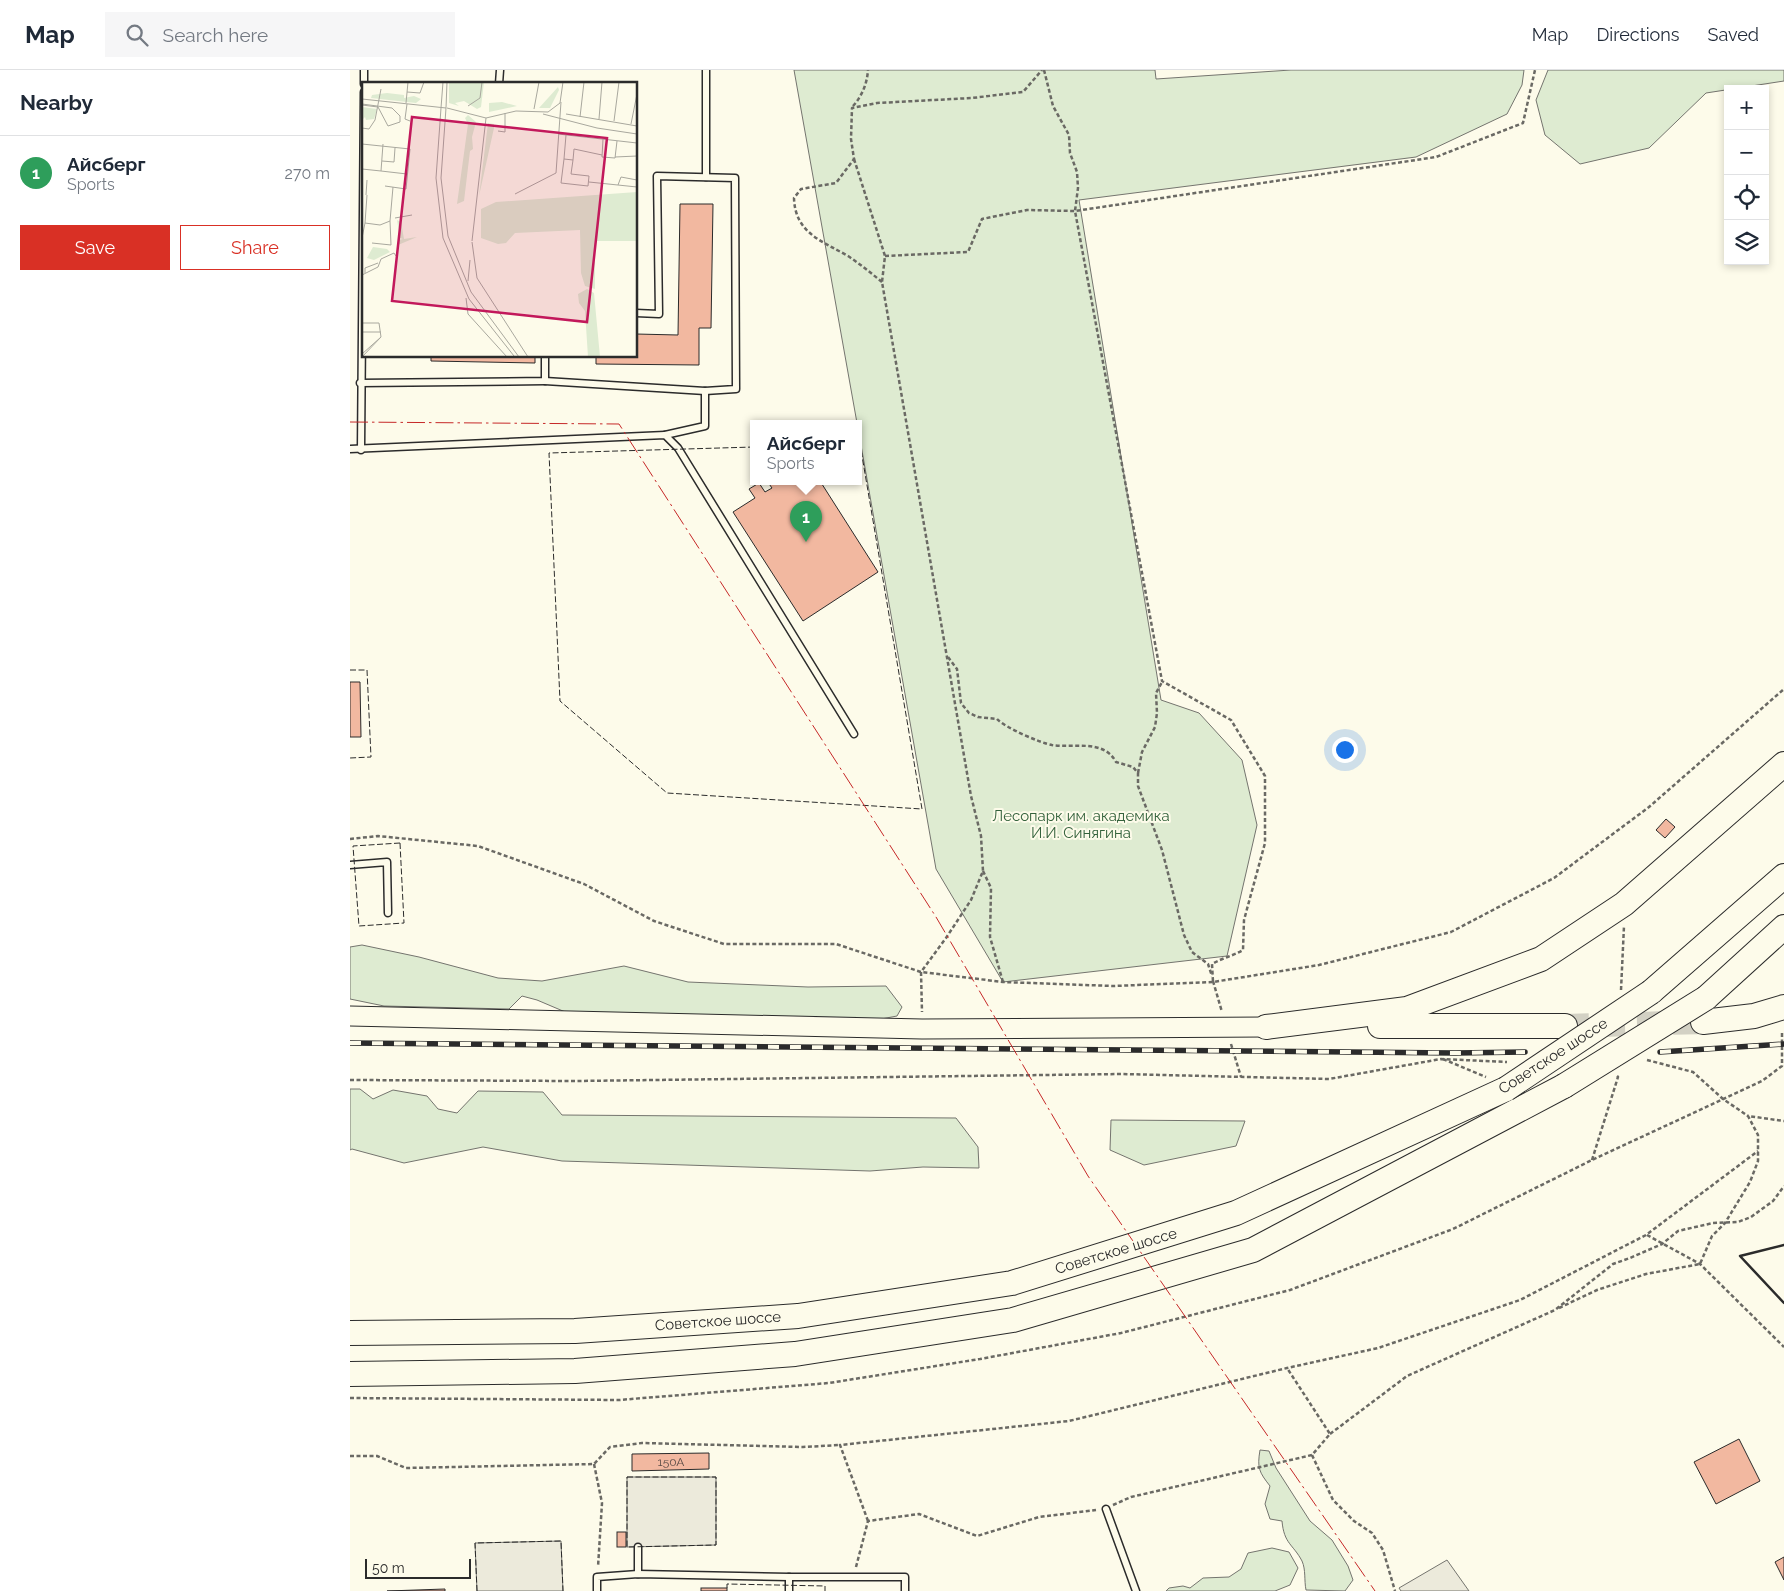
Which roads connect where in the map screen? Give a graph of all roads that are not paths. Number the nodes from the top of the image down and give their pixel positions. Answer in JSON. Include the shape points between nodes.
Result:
{"nodes":[{"id":1,"x":706,"y":70,"type":"edge"},
{"id":2,"x":706,"y":178,"type":"junction"},
{"id":3,"x":362,"y":238,"type":"edge"},
{"id":4,"x":638,"y":313,"type":"edge"},
{"id":5,"x":545,"y":358,"type":"edge"},
{"id":6,"x":545,"y":381,"type":"junction"},
{"id":7,"x":360,"y":383,"type":"junction"},
{"id":8,"x":705,"y":391,"type":"junction"},
{"id":9,"x":665,"y":435,"type":"junction"},
{"id":10,"x":350,"y":449,"type":"edge"},
{"id":11,"x":361,"y":450,"type":"junction"},
{"id":12,"x":854,"y":734,"type":"dead end"},
{"id":13,"x":1784,"y":764,"type":"edge"},
{"id":14,"x":350,"y":865,"type":"edge"},
{"id":15,"x":1784,"y":876,"type":"edge"},
{"id":16,"x":388,"y":913,"type":"dead end"},
{"id":17,"x":1784,"y":927,"type":"edge"},
{"id":18,"x":1784,"y":1007,"type":"edge"},
{"id":19,"x":350,"y":1016,"type":"edge"},
{"id":20,"x":1703,"y":1022,"type":"tunnel mouth"},
{"id":21,"x":1565,"y":1026,"type":"tunnel mouth"},
{"id":22,"x":1266,"y":1027,"type":"junction"},
{"id":23,"x":350,"y":1334,"type":"edge"},
{"id":24,"x":350,"y":1374,"type":"edge"},
{"id":25,"x":1106,"y":1509,"type":"road end"},
{"id":26,"x":638,"y":1546,"type":"dead end"},
{"id":27,"x":638,"y":1574,"type":"junction"},
{"id":28,"x":789,"y":1577,"type":"junction"},
{"id":29,"x":597,"y":1591,"type":"edge"},
{"id":30,"x":789,"y":1591,"type":"edge"},
{"id":31,"x":905,"y":1591,"type":"edge"},
{"id":32,"x":1136,"y":1591,"type":"edge"}],
"edges":[{"from":1,"to":2,"type":"lane"},
{"from":2,"to":4,"type":"lane","via":[[658,176],[659,314]]},
{"from":2,"to":8,"type":"lane","via":[[735,178],[736,389]]},
{"from":3,"to":7,"type":"lane"},
{"from":5,"to":6,"type":"lane"},
{"from":6,"to":7,"type":"lane"},
{"from":6,"to":8,"type":"lane"},
{"from":7,"to":11,"type":"lane"},
{"from":8,"to":9,"type":"lane","via":[[705,426]]},
{"from":9,"to":11,"type":"lane"},
{"from":9,"to":12,"type":"lane","via":[[678,448]]},
{"from":10,"to":11,"type":"lane"},
{"from":13,"to":22,"type":"highway","via":[[1624,904],[1541,959],[1407,1009]]},
{"from":14,"to":16,"type":"lane","via":[[387,862]]},
{"from":15,"to":23,"type":"highway","name":"Советское шоссе","bridge":true,"via":[[1651,992],[1506,1089],[1236,1213],[1012,1284],[798,1316],[575,1331]]},
{"from":17,"to":24,"type":"highway","name":"Советское шоссе","bridge":true,"via":[[1706,998],[1564,1086],[1253,1250],[1013,1320],[795,1354],[575,1371]]},
{"from":18,"to":20,"type":"highway","via":[[1754,1016]]},
{"from":19,"to":22,"type":"street","via":[[922,1029]]},
{"from":21,"to":22,"type":"highway"},
{"from":25,"to":32,"type":"lane"},
{"from":26,"to":27,"type":"lane"},
{"from":27,"to":28,"type":"lane"},
{"from":27,"to":29,"type":"lane","via":[[598,1577]]},
{"from":28,"to":30,"type":"lane"},
{"from":28,"to":31,"type":"lane","via":[[905,1577]]}]}
